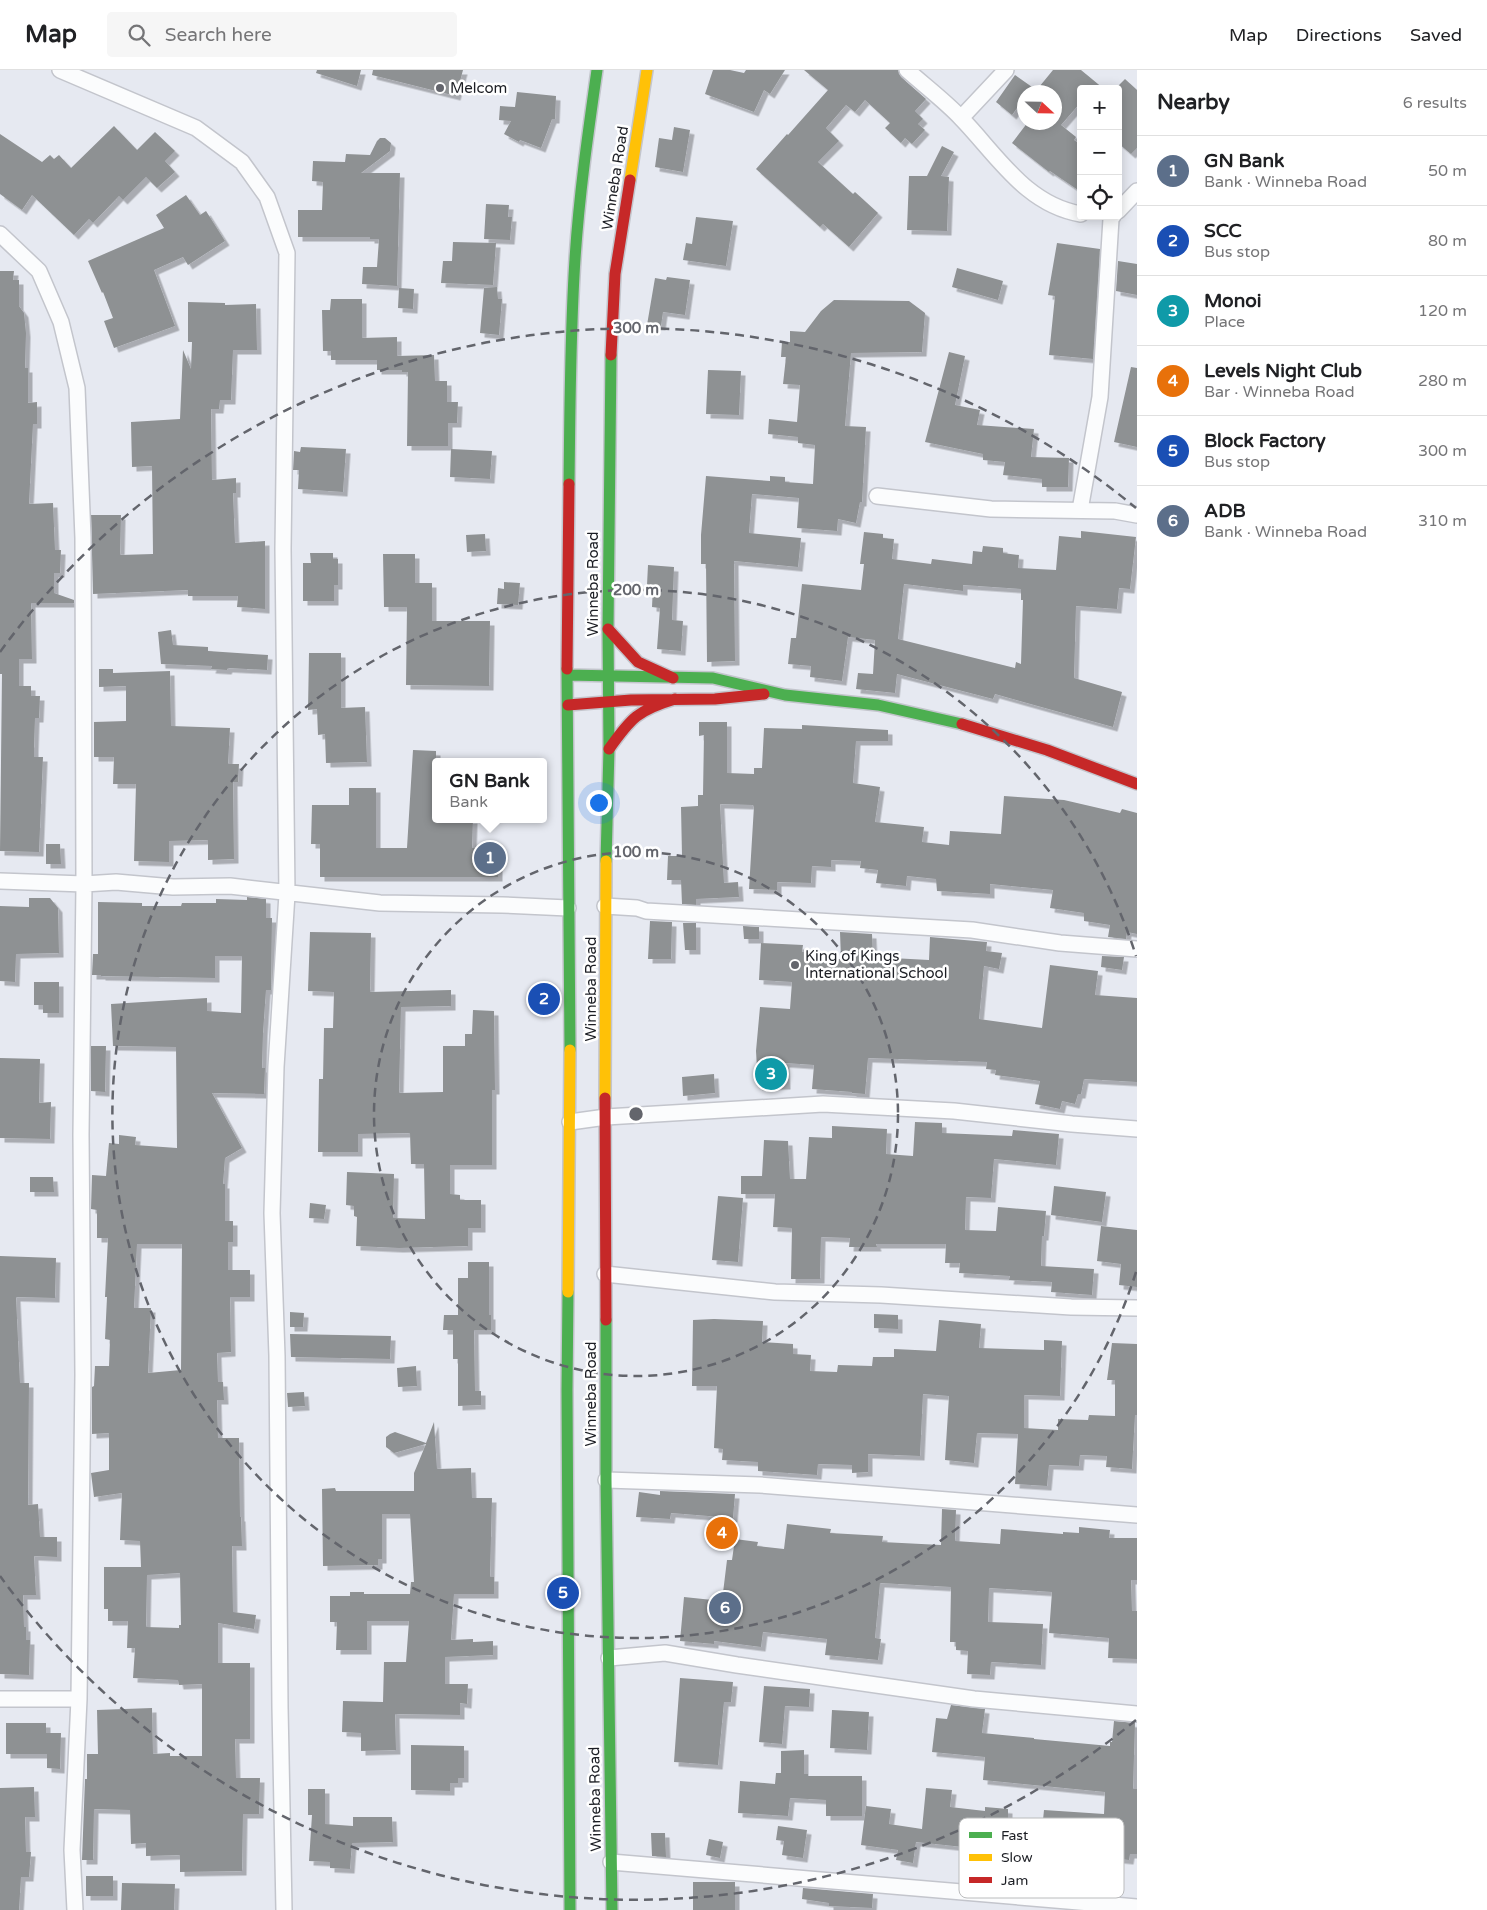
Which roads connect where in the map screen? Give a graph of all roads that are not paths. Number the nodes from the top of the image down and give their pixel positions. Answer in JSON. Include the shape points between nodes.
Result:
{"nodes":[{"id":1,"x":60,"y":70,"type":"edge"},
{"id":2,"x":597,"y":70,"type":"edge"},
{"id":3,"x":647,"y":70,"type":"edge"},
{"id":4,"x":907,"y":70,"type":"edge"},
{"id":5,"x":1006,"y":70,"type":"edge"},
{"id":6,"x":961,"y":118,"type":"junction"},
{"id":7,"x":1137,"y":190,"type":"edge"},
{"id":8,"x":1122,"y":204,"type":"edge"},
{"id":9,"x":1077,"y":213,"type":"edge"},
{"id":10,"x":1110,"y":220,"type":"edge"},
{"id":11,"x":0,"y":234,"type":"edge"},
{"id":12,"x":877,"y":496,"type":"dead end"},
{"id":13,"x":1080,"y":510,"type":"junction"},
{"id":14,"x":1137,"y":515,"type":"edge"},
{"id":15,"x":608,"y":629,"type":"junction"},
{"id":16,"x":567,"y":675,"type":"junction"},
{"id":17,"x":609,"y":675,"type":"junction"},
{"id":18,"x":673,"y":678,"type":"junction"},
{"id":19,"x":776,"y":693,"type":"junction"},
{"id":20,"x":675,"y":699,"type":"junction"},
{"id":21,"x":610,"y":702,"type":"junction"},
{"id":22,"x":568,"y":705,"type":"junction"},
{"id":23,"x":609,"y":749,"type":"junction"},
{"id":24,"x":1137,"y":784,"type":"edge"},
{"id":25,"x":0,"y":880,"type":"edge"},
{"id":26,"x":84,"y":884,"type":"junction"},
{"id":27,"x":287,"y":894,"type":"junction"},
{"id":28,"x":605,"y":906,"type":"junction"},
{"id":29,"x":568,"y":908,"type":"junction"},
{"id":30,"x":1137,"y":949,"type":"edge"},
{"id":31,"x":606,"y":1117,"type":"junction"},
{"id":32,"x":570,"y":1122,"type":"junction"},
{"id":33,"x":1137,"y":1129,"type":"edge"},
{"id":34,"x":605,"y":1274,"type":"junction"},
{"id":35,"x":1137,"y":1308,"type":"edge"},
{"id":36,"x":606,"y":1480,"type":"junction"},
{"id":37,"x":1137,"y":1515,"type":"edge"},
{"id":38,"x":608,"y":1658,"type":"junction"},
{"id":39,"x":0,"y":1699,"type":"edge"},
{"id":40,"x":79,"y":1699,"type":"junction"},
{"id":41,"x":1137,"y":1714,"type":"edge"},
{"id":42,"x":611,"y":1862,"type":"junction"},
{"id":43,"x":959,"y":1892,"type":"edge"},
{"id":44,"x":1032,"y":1898,"type":"edge"},
{"id":45,"x":1137,"y":1907,"type":"edge"},
{"id":46,"x":75,"y":1910,"type":"edge"},
{"id":47,"x":284,"y":1910,"type":"edge"},
{"id":48,"x":570,"y":1910,"type":"edge"},
{"id":49,"x":612,"y":1910,"type":"edge"}],
"edges":[{"from":1,"to":27,"type":"street","via":[[196,128],[242,162],[268,197],[287,253],[283,549]]},
{"from":2,"to":16,"type":"main road","name":"Winneba Road","via":[[575,258],[571,349],[576,417]]},
{"from":3,"to":15,"type":"main road","name":"Winneba Road","via":[[615,274],[605,419]]},
{"from":4,"to":6,"type":"street"},
{"from":5,"to":6,"type":"street"},
{"from":6,"to":9,"type":"street","via":[[1023,186],[1052,204]]},
{"from":7,"to":8,"type":"street"},
{"from":10,"to":13,"type":"street","via":[[1100,397]]},
{"from":11,"to":26,"type":"street","via":[[40,271],[61,322],[77,388],[83,538]]},
{"from":12,"to":13,"type":"street","via":[[991,509]]},
{"from":13,"to":14,"type":"street"},
{"from":15,"to":17,"type":"main road","name":"Winneba Road"},
{"from":15,"to":18,"type":"main road","via":[[638,662]]},
{"from":16,"to":17,"type":"main road"},
{"from":16,"to":22,"type":"main road","name":"Winneba Road"},
{"from":17,"to":18,"type":"main road"},
{"from":17,"to":21,"type":"main road","name":"Winneba Road"},
{"from":18,"to":19,"type":"main road","via":[[735,682]]},
{"from":19,"to":20,"type":"main road"},
{"from":19,"to":24,"type":"main road","via":[[888,707],[941,719],[1031,746]]},
{"from":20,"to":21,"type":"main road"},
{"from":20,"to":23,"type":"main road","via":[[645,709],[624,728]]},
{"from":21,"to":22,"type":"main road"},
{"from":21,"to":23,"type":"main road","name":"Winneba Road"},
{"from":22,"to":29,"type":"main road","name":"Winneba Road"},
{"from":23,"to":28,"type":"main road","name":"Winneba Road"},
{"from":25,"to":26,"type":"street"},
{"from":26,"to":27,"type":"street","via":[[230,886]]},
{"from":26,"to":40,"type":"street"},
{"from":27,"to":29,"type":"street","via":[[380,903]]},
{"from":27,"to":47,"type":"street","via":[[276,1067],[272,1213],[277,1356]]},
{"from":28,"to":30,"type":"street","via":[[972,930],[1060,943]]},
{"from":28,"to":31,"type":"main road","name":"Winneba Road"},
{"from":29,"to":32,"type":"main road","name":"Winneba Road"},
{"from":31,"to":32,"type":"street"},
{"from":31,"to":33,"type":"street","via":[[823,1104],[954,1111]]},
{"from":31,"to":34,"type":"main road","name":"Winneba Road"},
{"from":32,"to":48,"type":"main road","name":"Winneba Road","via":[[567,1390]]},
{"from":34,"to":35,"type":"street","via":[[775,1292]]},
{"from":34,"to":36,"type":"main road","name":"Winneba Road"},
{"from":36,"to":37,"type":"street","via":[[760,1485]]},
{"from":36,"to":38,"type":"main road","name":"Winneba Road"},
{"from":38,"to":41,"type":"street","via":[[665,1653],[974,1699]]},
{"from":38,"to":42,"type":"main road","name":"Winneba Road"},
{"from":39,"to":40,"type":"street"},
{"from":40,"to":46,"type":"street","via":[[72,1850]]},
{"from":42,"to":43,"type":"street"},
{"from":42,"to":49,"type":"main road","name":"Winneba Road"},
{"from":44,"to":45,"type":"street"}]}
